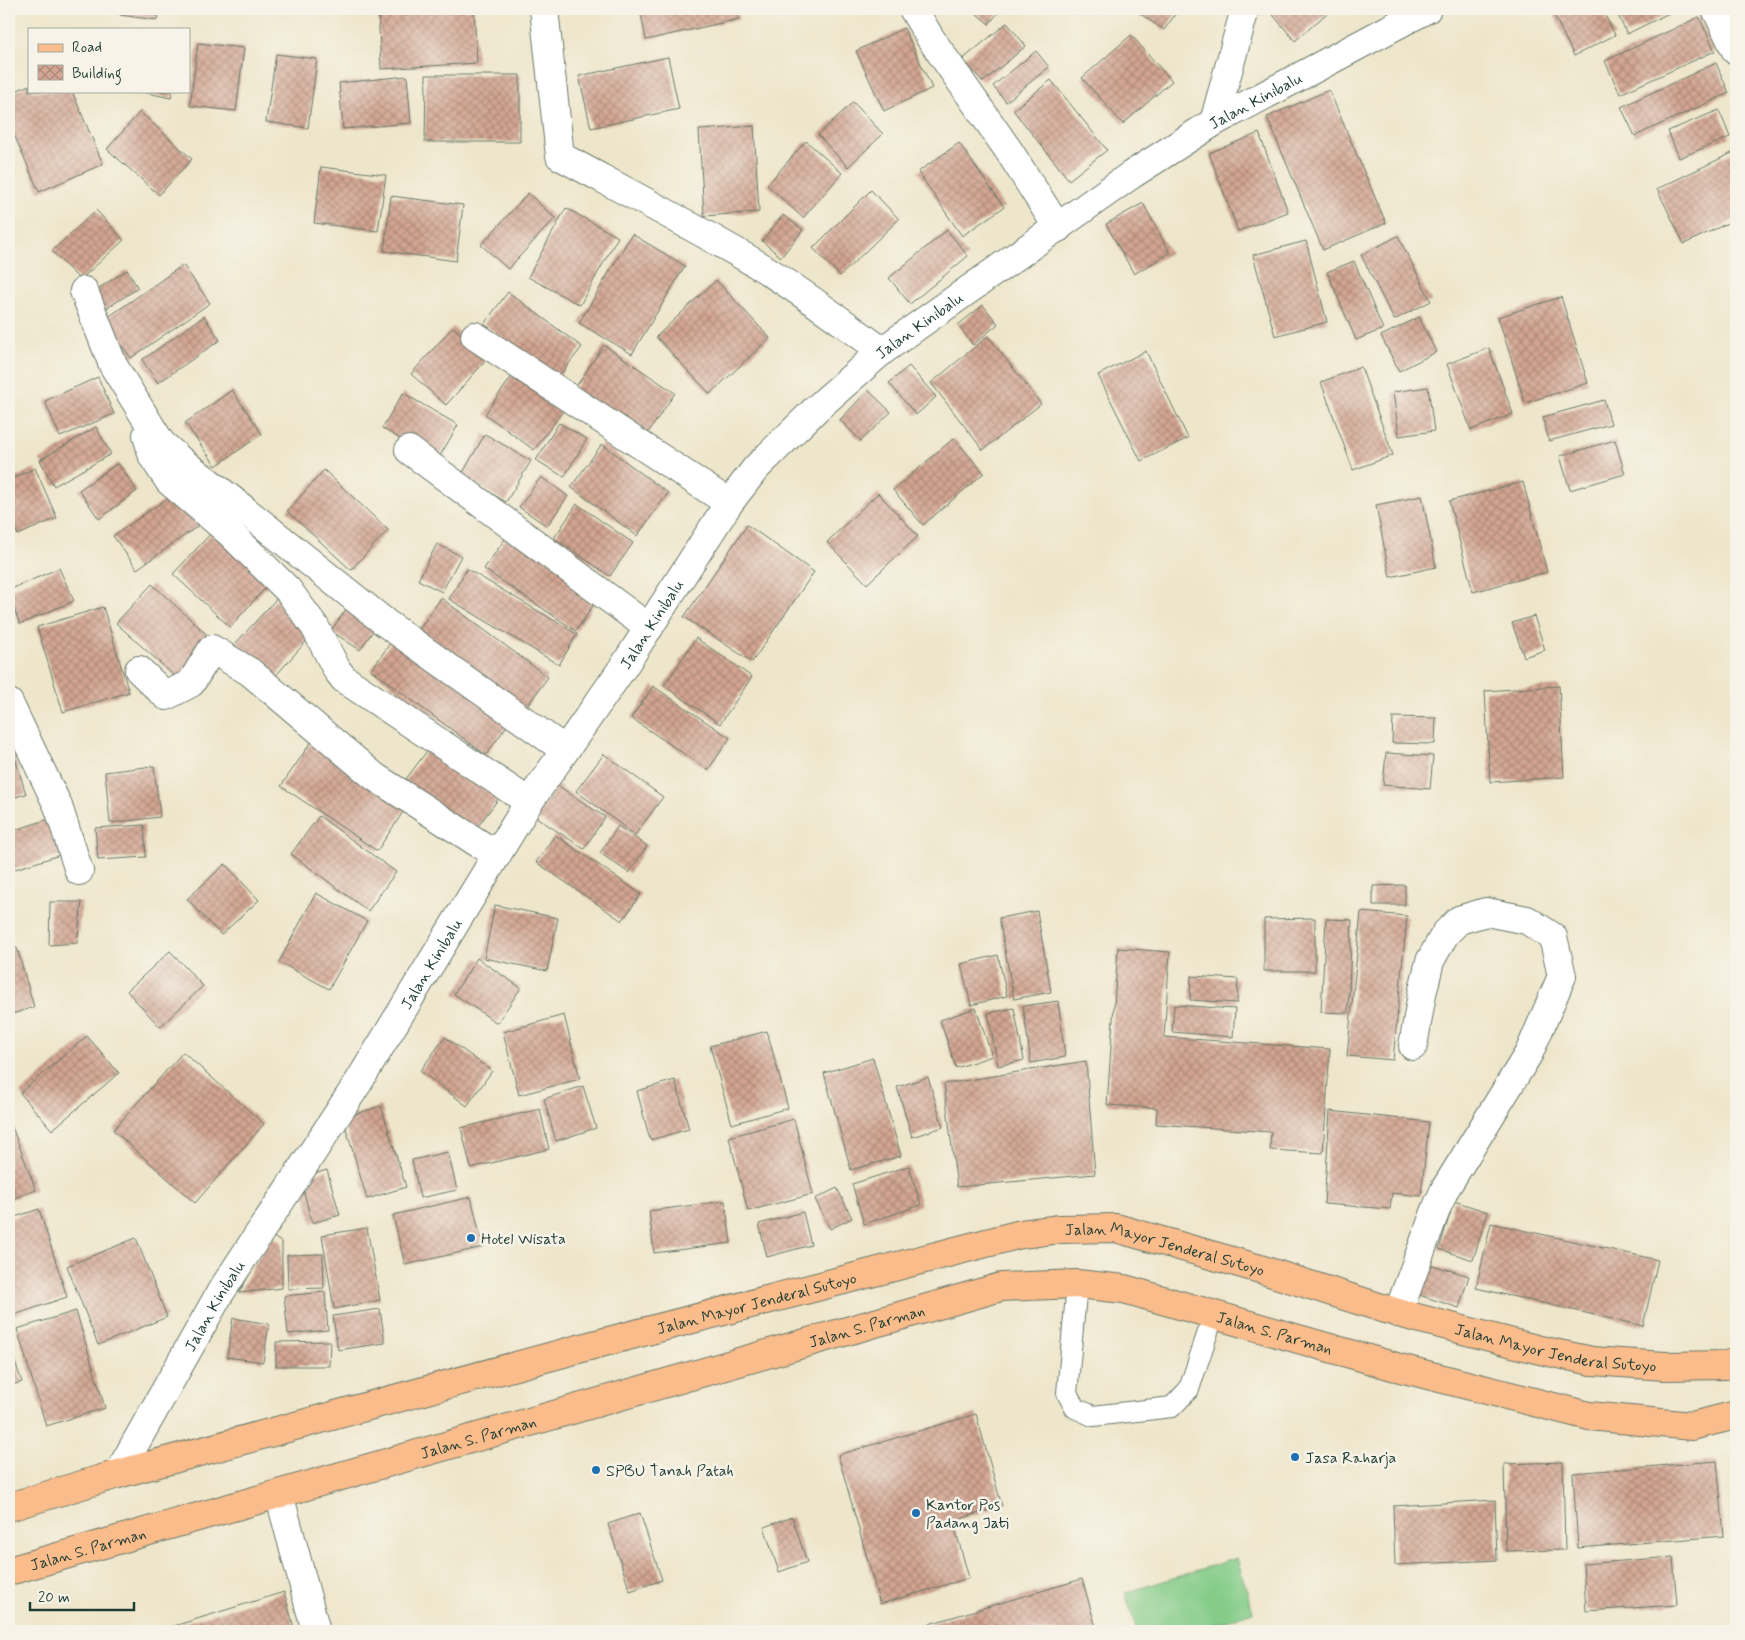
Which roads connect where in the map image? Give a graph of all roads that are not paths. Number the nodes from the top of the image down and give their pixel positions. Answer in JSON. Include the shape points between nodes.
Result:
{"nodes":[{"id":1,"x":544,"y":9,"type":"edge"},
{"id":2,"x":913,"y":9,"type":"edge"},
{"id":3,"x":1245,"y":9,"type":"edge"},
{"id":4,"x":1427,"y":9,"type":"edge"},
{"id":5,"x":1716,"y":9,"type":"edge"},
{"id":6,"x":1736,"y":50,"type":"edge"},
{"id":7,"x":1214,"y":122,"type":"junction"},
{"id":8,"x":1058,"y":228,"type":"junction"},
{"id":9,"x":84,"y":291,"type":"dead end"},
{"id":10,"x":475,"y":336,"type":"dead end"},
{"id":11,"x":882,"y":352,"type":"junction"},
{"id":12,"x":141,"y":410,"type":"junction"},
{"id":13,"x":409,"y":450,"type":"dead end"},
{"id":14,"x":729,"y":503,"type":"junction"},
{"id":15,"x":650,"y":628,"type":"junction"},
{"id":16,"x":139,"y":670,"type":"dead end"},
{"id":17,"x":9,"y":703,"type":"edge"},
{"id":18,"x":565,"y":750,"type":"junction"},
{"id":19,"x":529,"y":802,"type":"junction"},
{"id":20,"x":496,"y":855,"type":"junction"},
{"id":21,"x":79,"y":871,"type":"dead end"},
{"id":22,"x":1414,"y":1046,"type":"dead end"},
{"id":23,"x":1078,"y":1284,"type":"junction"},
{"id":24,"x":1398,"y":1313,"type":"junction"},
{"id":25,"x":1214,"y":1314,"type":"junction"},
{"id":26,"x":1736,"y":1362,"type":"edge"},
{"id":27,"x":1736,"y":1414,"type":"edge"},
{"id":28,"x":118,"y":1474,"type":"junction"},
{"id":29,"x":279,"y":1494,"type":"junction"},
{"id":30,"x":9,"y":1507,"type":"edge"},
{"id":31,"x":9,"y":1571,"type":"edge"},
{"id":32,"x":316,"y":1631,"type":"edge"}],
"edges":[{"from":1,"to":11,"type":"street","via":[[560,156],[762,267]]},
{"from":2,"to":8,"type":"street"},
{"from":3,"to":7,"type":"street"},
{"from":4,"to":7,"type":"street","name":"Jalan Kinibalu"},
{"from":5,"to":6,"type":"street"},
{"from":7,"to":8,"type":"street","name":"Jalan Kinibalu","via":[[1131,175]]},
{"from":8,"to":11,"type":"street","name":"Jalan Kinibalu"},
{"from":9,"to":12,"type":"street","via":[[113,366]]},
{"from":10,"to":14,"type":"street"},
{"from":11,"to":14,"type":"street","name":"Jalan Kinibalu","via":[[769,455]]},
{"from":12,"to":18,"type":"street","via":[[161,443],[180,460],[387,624]]},
{"from":12,"to":19,"type":"street","via":[[153,457],[169,481],[229,532],[288,590],[315,627],[344,680]]},
{"from":13,"to":15,"type":"street"},
{"from":14,"to":15,"type":"street","name":"Jalan Kinibalu"},
{"from":15,"to":18,"type":"street","name":"Jalan Kinibalu"},
{"from":16,"to":20,"type":"street","via":[[166,696],[191,682],[212,649],[250,672],[375,777]]},
{"from":17,"to":21,"type":"street","via":[[58,806]]},
{"from":18,"to":19,"type":"street","name":"Jalan Kinibalu"},
{"from":19,"to":20,"type":"street","name":"Jalan Kinibalu"},
{"from":20,"to":28,"type":"street","name":"Jalan Kinibalu","via":[[358,1082],[220,1293]]},
{"from":22,"to":24,"type":"street","via":[[1430,961],[1445,934],[1459,920],[1486,912],[1527,920],[1553,937],[1562,976],[1529,1053],[1445,1189]]},
{"from":23,"to":25,"type":"main road","name":"Jalan S. Parman","via":[[1124,1289]]},
{"from":23,"to":25,"type":"lane","via":[[1067,1393],[1075,1408],[1093,1416],[1172,1407],[1189,1389]]},
{"from":23,"to":29,"type":"main road","name":"Jalan S. Parman","via":[[1001,1288]]},
{"from":24,"to":26,"type":"main road","name":"Jalan Mayor Jenderal Sutoyo","via":[[1592,1361],[1665,1366]]},
{"from":24,"to":28,"type":"main road","name":"Jalan Mayor Jenderal Sutoyo","via":[[1116,1228],[1060,1229],[1021,1234],[593,1345]]},
{"from":25,"to":27,"type":"main road","name":"Jalan S. Parman","via":[[1396,1367],[1589,1416],[1692,1426]]},
{"from":28,"to":30,"type":"main road"},
{"from":29,"to":31,"type":"main road","name":"Jalan S. Parman"},
{"from":29,"to":32,"type":"street"}]}
